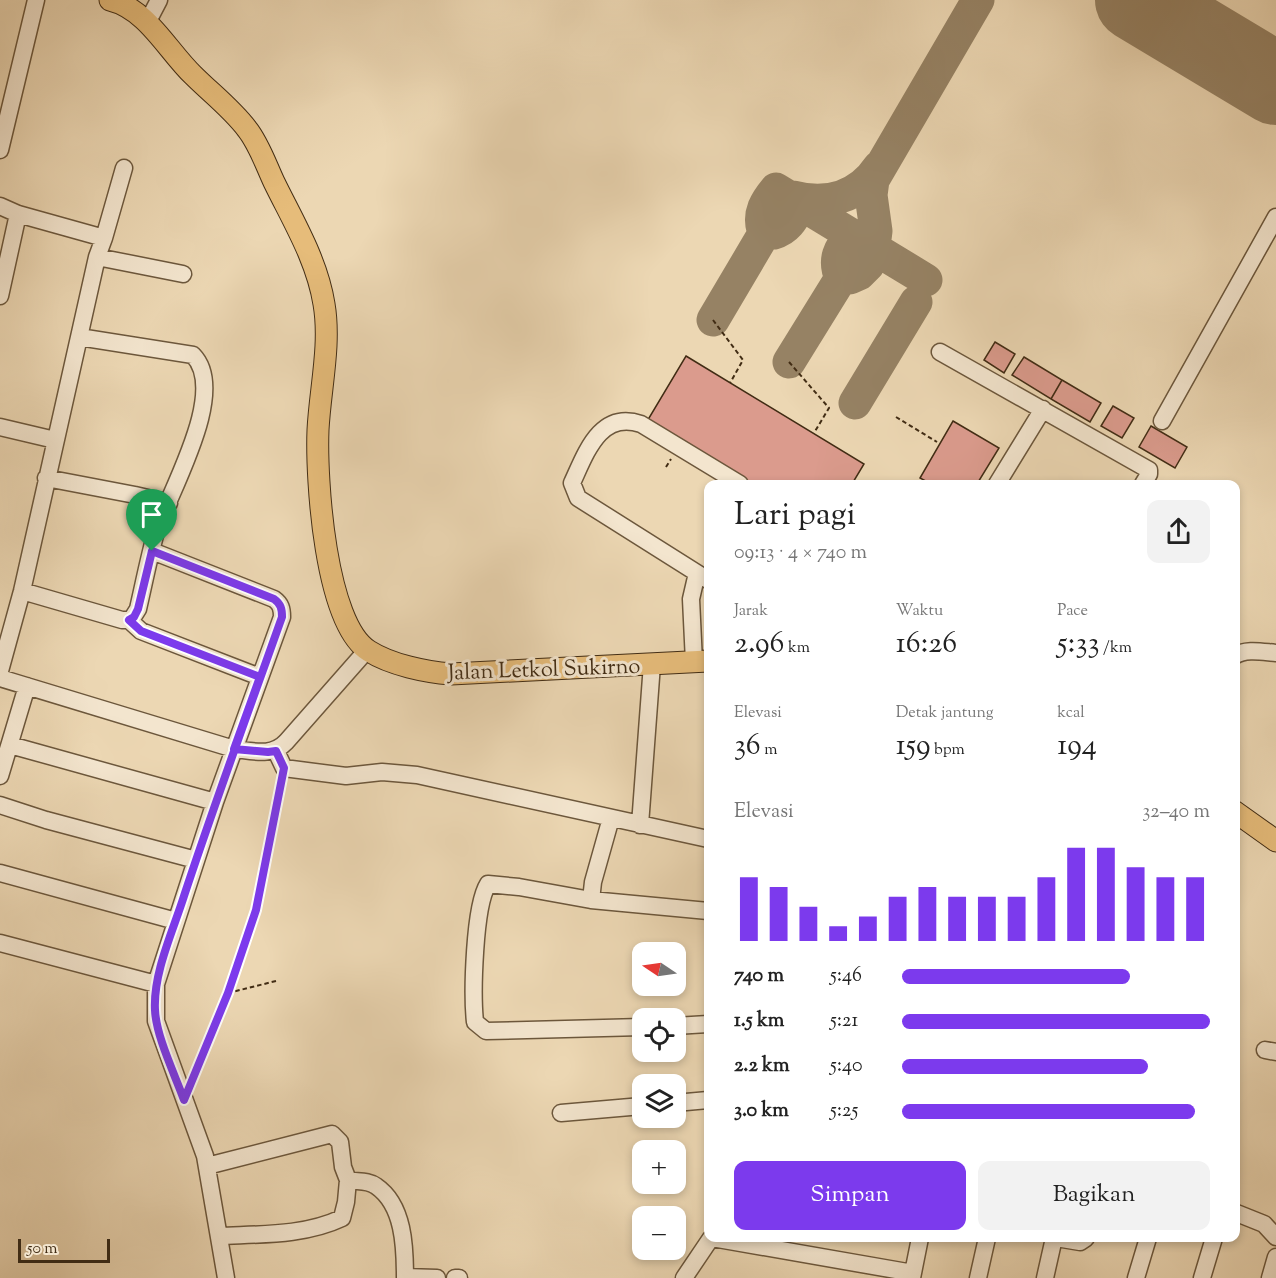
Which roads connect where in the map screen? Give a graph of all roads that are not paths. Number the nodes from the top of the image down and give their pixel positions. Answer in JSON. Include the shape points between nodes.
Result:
{"nodes":[{"id":1,"x":36,"y":0,"type":"edge"},
{"id":2,"x":110,"y":0,"type":"edge"},
{"id":3,"x":159,"y":0,"type":"edge"},
{"id":4,"x":147,"y":23,"type":"junction"},
{"id":5,"x":0,"y":150,"type":"edge"},
{"id":6,"x":124,"y":168,"type":"dead end"},
{"id":7,"x":0,"y":206,"type":"edge"},
{"id":8,"x":18,"y":214,"type":"junction"},
{"id":9,"x":1276,"y":217,"type":"edge"},
{"id":10,"x":104,"y":238,"type":"junction"},
{"id":11,"x":97,"y":257,"type":"junction"},
{"id":12,"x":183,"y":274,"type":"dead end"},
{"id":13,"x":0,"y":296,"type":"edge"},
{"id":14,"x":79,"y":338,"type":"junction"},
{"id":15,"x":940,"y":352,"type":"dead end"},
{"id":16,"x":1043,"y":409,"type":"junction"},
{"id":17,"x":1162,"y":421,"type":"dead end"},
{"id":18,"x":0,"y":427,"type":"edge"},
{"id":19,"x":55,"y":440,"type":"junction"},
{"id":20,"x":46,"y":478,"type":"junction"},
{"id":21,"x":733,"y":480,"type":"edge"},
{"id":22,"x":999,"y":480,"type":"edge"},
{"id":23,"x":1145,"y":480,"type":"edge"},
{"id":24,"x":169,"y":503,"type":"junction"},
{"id":25,"x":152,"y":551,"type":"junction"},
{"id":26,"x":702,"y":577,"type":"edge"},
{"id":27,"x":22,"y":591,"type":"junction"},
{"id":28,"x":129,"y":620,"type":"junction"},
{"id":29,"x":367,"y":650,"type":"junction"},
{"id":30,"x":1276,"y":653,"type":"edge"},
{"id":31,"x":1240,"y":654,"type":"edge"},
{"id":32,"x":701,"y":661,"type":"edge"},
{"id":33,"x":652,"y":664,"type":"junction"},
{"id":34,"x":0,"y":671,"type":"edge"},
{"id":35,"x":260,"y":677,"type":"junction"},
{"id":36,"x":0,"y":678,"type":"edge"},
{"id":37,"x":27,"y":686,"type":"junction"},
{"id":38,"x":10,"y":745,"type":"junction"},
{"id":39,"x":234,"y":749,"type":"junction"},
{"id":40,"x":276,"y":751,"type":"junction"},
{"id":41,"x":0,"y":776,"type":"edge"},
{"id":42,"x":214,"y":802,"type":"junction"},
{"id":43,"x":0,"y":805,"type":"edge"},
{"id":44,"x":1240,"y":815,"type":"edge"},
{"id":45,"x":611,"y":818,"type":"junction"},
{"id":46,"x":640,"y":825,"type":"junction"},
{"id":47,"x":704,"y":838,"type":"edge"},
{"id":48,"x":1276,"y":841,"type":"edge"},
{"id":49,"x":196,"y":860,"type":"junction"},
{"id":50,"x":0,"y":873,"type":"edge"},
{"id":51,"x":591,"y":900,"type":"junction"},
{"id":52,"x":704,"y":912,"type":"edge"},
{"id":53,"x":176,"y":921,"type":"junction"},
{"id":54,"x":0,"y":943,"type":"edge"},
{"id":55,"x":156,"y":984,"type":"junction"},
{"id":56,"x":704,"y":1024,"type":"edge"},
{"id":57,"x":686,"y":1025,"type":"edge"},
{"id":58,"x":632,"y":1027,"type":"edge"},
{"id":59,"x":704,"y":1100,"type":"edge"},
{"id":60,"x":686,"y":1102,"type":"edge"},
{"id":61,"x":632,"y":1107,"type":"edge"},
{"id":62,"x":561,"y":1113,"type":"dead end"},
{"id":63,"x":207,"y":1166,"type":"junction"},
{"id":64,"x":348,"y":1180,"type":"junction"},
{"id":65,"x":1240,"y":1211,"type":"edge"},
{"id":66,"x":219,"y":1236,"type":"junction"},
{"id":67,"x":1276,"y":1237,"type":"edge"},
{"id":68,"x":708,"y":1242,"type":"edge"},
{"id":69,"x":732,"y":1242,"type":"edge"},
{"id":70,"x":919,"y":1242,"type":"edge"},
{"id":71,"x":986,"y":1242,"type":"edge"},
{"id":72,"x":1054,"y":1242,"type":"edge"},
{"id":73,"x":1147,"y":1242,"type":"edge"},
{"id":74,"x":1213,"y":1242,"type":"edge"},
{"id":75,"x":912,"y":1276,"type":"edge"},
{"id":76,"x":405,"y":1277,"type":"edge"},
{"id":77,"x":226,"y":1278,"type":"edge"},
{"id":78,"x":437,"y":1278,"type":"edge"},
{"id":79,"x":684,"y":1278,"type":"edge"},
{"id":80,"x":978,"y":1278,"type":"edge"},
{"id":81,"x":1045,"y":1278,"type":"edge"},
{"id":82,"x":1136,"y":1278,"type":"edge"},
{"id":83,"x":1202,"y":1278,"type":"edge"}],
"edges":[{"from":1,"to":5,"type":"street"},
{"from":2,"to":4,"type":"main road"},
{"from":3,"to":4,"type":"street"},
{"from":4,"to":29,"type":"main road","via":[[249,132],[317,274],[326,328],[318,431],[321,513],[332,581],[353,633]]},
{"from":6,"to":10,"type":"street"},
{"from":7,"to":8,"type":"street"},
{"from":8,"to":10,"type":"street"},
{"from":8,"to":13,"type":"street"},
{"from":9,"to":17,"type":"street"},
{"from":10,"to":11,"type":"street"},
{"from":11,"to":12,"type":"street"},
{"from":11,"to":14,"type":"street"},
{"from":14,"to":19,"type":"street"},
{"from":14,"to":24,"type":"street","via":[[188,353],[197,359],[205,382],[202,410]]},
{"from":15,"to":16,"type":"street"},
{"from":16,"to":22,"type":"street"},
{"from":16,"to":23,"type":"street","via":[[1149,470]]},
{"from":18,"to":19,"type":"street"},
{"from":19,"to":20,"type":"street"},
{"from":20,"to":24,"type":"street"},
{"from":20,"to":27,"type":"street"},
{"from":21,"to":26,"type":"street","via":[[630,420],[616,421],[597,435],[572,483],[578,498]]},
{"from":24,"to":25,"type":"street"},
{"from":25,"to":28,"type":"street","via":[[138,609]]},
{"from":25,"to":35,"type":"street","via":[[280,603],[282,617]]},
{"from":26,"to":32,"type":"street","via":[[691,599]]},
{"from":27,"to":28,"type":"street"},
{"from":27,"to":34,"type":"street"},
{"from":28,"to":35,"type":"street","via":[[141,631]]},
{"from":29,"to":33,"type":"main road","name":"Jalan Letkol Sukirno","via":[[406,666],[451,674]]},
{"from":29,"to":40,"type":"street"},
{"from":30,"to":31,"type":"street"},
{"from":32,"to":33,"type":"main road","name":"Jalan Letkol Sukirno"},
{"from":33,"to":46,"type":"street"},
{"from":35,"to":39,"type":"street"},
{"from":36,"to":37,"type":"street"},
{"from":37,"to":38,"type":"street"},
{"from":37,"to":39,"type":"street"},
{"from":38,"to":41,"type":"street"},
{"from":38,"to":42,"type":"street"},
{"from":39,"to":40,"type":"street"},
{"from":39,"to":42,"type":"street"},
{"from":40,"to":45,"type":"street","via":[[284,768],[346,776],[382,772],[417,776]]},
{"from":42,"to":49,"type":"street"},
{"from":43,"to":49,"type":"street"},
{"from":44,"to":48,"type":"main road"},
{"from":45,"to":46,"type":"street"},
{"from":45,"to":51,"type":"street"},
{"from":46,"to":47,"type":"street"},
{"from":49,"to":53,"type":"street"},
{"from":50,"to":53,"type":"street"},
{"from":51,"to":52,"type":"street"},
{"from":51,"to":58,"type":"street","via":[[488,884],[482,893],[478,925],[475,1022],[486,1031]]},
{"from":53,"to":55,"type":"street"},
{"from":54,"to":55,"type":"street"},
{"from":55,"to":63,"type":"street","via":[[156,1022]]},
{"from":56,"to":57,"type":"street"},
{"from":59,"to":60,"type":"street"},
{"from":61,"to":62,"type":"street"},
{"from":63,"to":64,"type":"street","via":[[332,1134],[340,1142]]},
{"from":63,"to":66,"type":"street"},
{"from":64,"to":66,"type":"street","via":[[342,1218],[331,1223],[302,1230]]},
{"from":64,"to":76,"type":"street","via":[[375,1185],[392,1204],[401,1228]]},
{"from":65,"to":67,"type":"street","via":[[1264,1224]]},
{"from":66,"to":77,"type":"street"},
{"from":68,"to":79,"type":"street"},
{"from":69,"to":75,"type":"street"},
{"from":70,"to":75,"type":"street"},
{"from":71,"to":80,"type":"street"},
{"from":72,"to":81,"type":"street"},
{"from":73,"to":82,"type":"street"},
{"from":74,"to":83,"type":"street"},
{"from":76,"to":78,"type":"street"}]}
